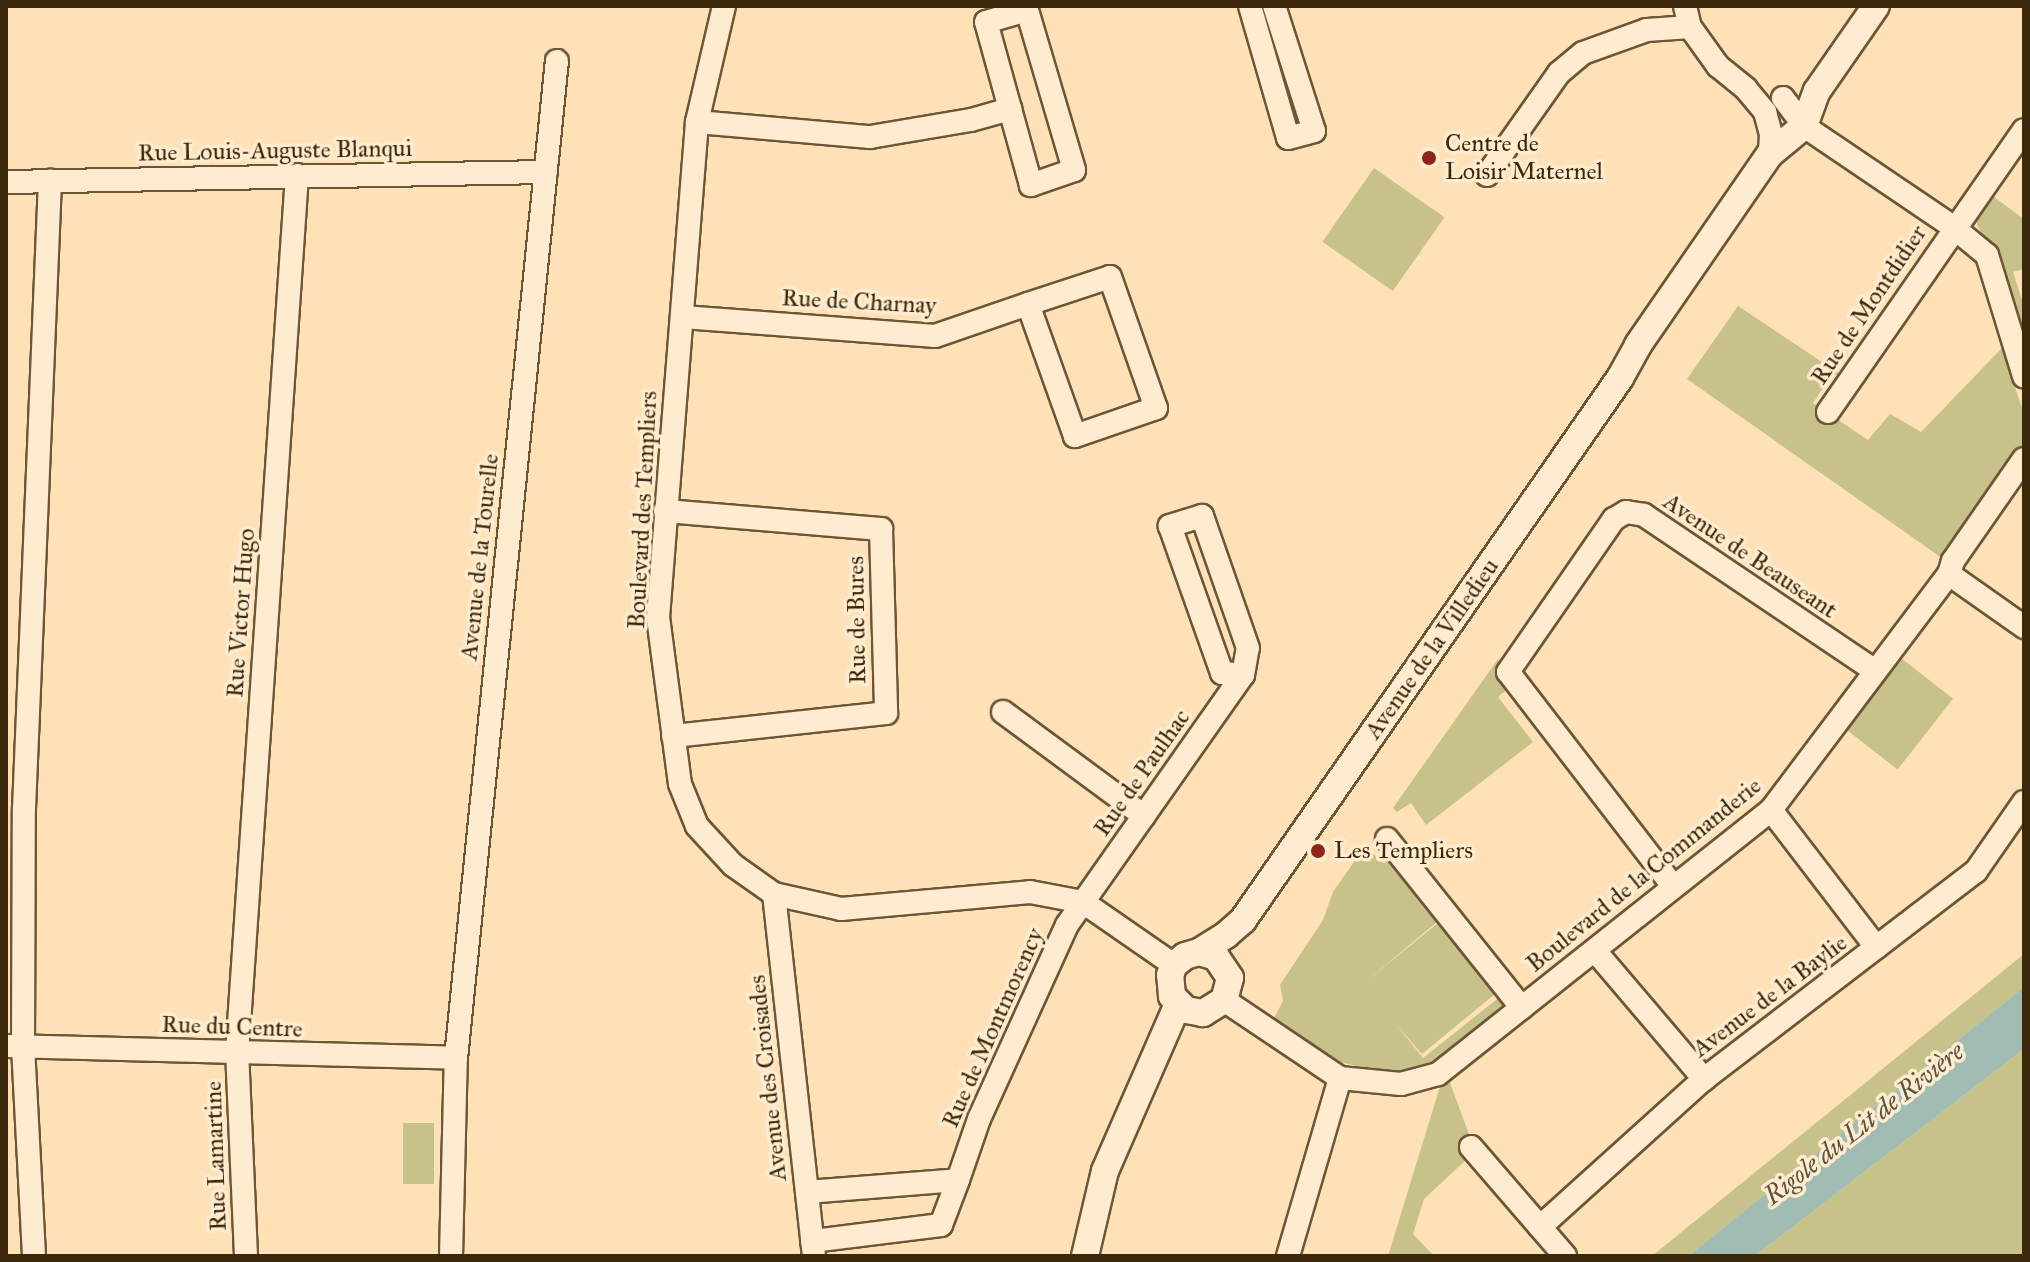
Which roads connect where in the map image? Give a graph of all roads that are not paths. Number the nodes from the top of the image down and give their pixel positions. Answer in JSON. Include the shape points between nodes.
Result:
{"nodes":[{"id":1,"x":724,"y":6,"type":"edge"},
{"id":2,"x":1250,"y":6,"type":"edge"},
{"id":3,"x":1274,"y":6,"type":"edge"},
{"id":4,"x":1876,"y":6,"type":"edge"},
{"id":5,"x":1895,"y":6,"type":"edge"},
{"id":6,"x":1688,"y":16,"type":"edge"},
{"id":7,"x":557,"y":61,"type":"dead end"},
{"id":8,"x":1746,"y":89,"type":"junction"},
{"id":9,"x":1817,"y":91,"type":"junction"},
{"id":10,"x":1783,"y":98,"type":"junction"},
{"id":11,"x":1010,"y":109,"type":"junction"},
{"id":12,"x":1765,"y":112,"type":"junction"},
{"id":13,"x":697,"y":122,"type":"junction"},
{"id":14,"x":1804,"y":126,"type":"junction"},
{"id":15,"x":2024,"y":130,"type":"edge"},
{"id":16,"x":1770,"y":154,"type":"junction"},
{"id":17,"x":546,"y":172,"type":"junction"},
{"id":18,"x":297,"y":175,"type":"junction"},
{"id":19,"x":1487,"y":175,"type":"dead end"},
{"id":20,"x":50,"y":181,"type":"junction"},
{"id":21,"x":6,"y":182,"type":"edge"},
{"id":22,"x":1953,"y":227,"type":"junction"},
{"id":23,"x":1028,"y":304,"type":"junction"},
{"id":24,"x":683,"y":317,"type":"junction"},
{"id":25,"x":2024,"y":374,"type":"edge"},
{"id":26,"x":1620,"y":378,"type":"junction"},
{"id":27,"x":1828,"y":412,"type":"dead end"},
{"id":28,"x":2024,"y":459,"type":"edge"},
{"id":29,"x":665,"y":511,"type":"junction"},
{"id":30,"x":1949,"y":574,"type":"junction"},
{"id":31,"x":2024,"y":627,"type":"edge"},
{"id":32,"x":1875,"y":671,"type":"junction"},
{"id":33,"x":1243,"y":675,"type":"junction"},
{"id":34,"x":1003,"y":712,"type":"dead end"},
{"id":35,"x":673,"y":736,"type":"junction"},
{"id":36,"x":2024,"y":802,"type":"edge"},
{"id":37,"x":15,"y":809,"type":"edge"},
{"id":38,"x":1771,"y":810,"type":"junction"},
{"id":39,"x":1144,"y":816,"type":"junction"},
{"id":40,"x":1387,"y":839,"type":"dead end"},
{"id":41,"x":1673,"y":886,"type":"junction"},
{"id":42,"x":774,"y":894,"type":"junction"},
{"id":43,"x":1083,"y":902,"type":"junction"},
{"id":44,"x":1243,"y":920,"type":"junction"},
{"id":45,"x":1876,"y":947,"type":"junction"},
{"id":46,"x":1199,"y":952,"type":"junction"},
{"id":47,"x":1596,"y":952,"type":"junction"},
{"id":48,"x":1174,"y":965,"type":"junction"},
{"id":49,"x":1227,"y":970,"type":"junction"},
{"id":50,"x":1224,"y":1000,"type":"junction"},
{"id":51,"x":1186,"y":1008,"type":"junction"},
{"id":52,"x":1522,"y":1008,"type":"junction"},
{"id":53,"x":15,"y":1046,"type":"edge"},
{"id":54,"x":237,"y":1053,"type":"junction"},
{"id":55,"x":456,"y":1058,"type":"junction"},
{"id":56,"x":1340,"y":1078,"type":"junction"},
{"id":57,"x":1704,"y":1079,"type":"junction"},
{"id":58,"x":1471,"y":1147,"type":"dead end"},
{"id":59,"x":958,"y":1180,"type":"junction"},
{"id":60,"x":807,"y":1192,"type":"junction"},
{"id":61,"x":1540,"y":1227,"type":"junction"},
{"id":62,"x":813,"y":1248,"type":"edge"},
{"id":63,"x":34,"y":1256,"type":"edge"},
{"id":64,"x":246,"y":1256,"type":"edge"},
{"id":65,"x":451,"y":1256,"type":"edge"},
{"id":66,"x":1085,"y":1256,"type":"edge"},
{"id":67,"x":1288,"y":1256,"type":"edge"},
{"id":68,"x":1565,"y":1256,"type":"edge"}],
"edges":[{"from":1,"to":13,"type":"street","name":"Boulevard des Templiers"},
{"from":2,"to":3,"type":"street","via":[[1288,138],[1314,131]]},
{"from":4,"to":9,"type":"street","name":"Avenue de la Villedieu"},
{"from":5,"to":14,"type":"street","name":"Avenue de la Villedieu","via":[[1848,80]]},
{"from":6,"to":8,"type":"street","via":[[1718,66]]},
{"from":6,"to":19,"type":"street","via":[[1583,53],[1559,73]]},
{"from":7,"to":17,"type":"street","name":"Avenue de la Tourelle"},
{"from":8,"to":10,"type":"street"},
{"from":8,"to":12,"type":"street"},
{"from":9,"to":10,"type":"street"},
{"from":9,"to":14,"type":"street","name":"Avenue de la Villedieu"},
{"from":10,"to":14,"type":"street"},
{"from":11,"to":11,"type":"street","via":[[1031,185],[1074,170],[1027,10],[986,22]]},
{"from":11,"to":13,"type":"street","via":[[870,137]]},
{"from":12,"to":14,"type":"street"},
{"from":12,"to":16,"type":"street"},
{"from":13,"to":24,"type":"street","name":"Boulevard des Templiers"},
{"from":14,"to":16,"type":"street","name":"Avenue de la Villedieu"},
{"from":14,"to":22,"type":"street"},
{"from":14,"to":26,"type":"street","name":"Avenue de la Villedieu","via":[[1709,269]]},
{"from":15,"to":22,"type":"street","name":"Rue de Montdidier"},
{"from":16,"to":26,"type":"street","name":"Avenue de la Villedieu"},
{"from":17,"to":18,"type":"street","name":"Rue Louis-Auguste Blanqui"},
{"from":17,"to":55,"type":"street","name":"Avenue de la Tourelle"},
{"from":18,"to":20,"type":"street","name":"Rue Louis-Auguste Blanqui"},
{"from":18,"to":54,"type":"street","name":"Rue Victor Hugo"},
{"from":20,"to":21,"type":"street","name":"Rue Louis-Auguste Blanqui"},
{"from":20,"to":37,"type":"street"},
{"from":22,"to":25,"type":"street","via":[[1987,255]]},
{"from":22,"to":27,"type":"street","name":"Rue de Montdidier"},
{"from":23,"to":23,"type":"street","name":"Rue de Charnay","via":[[1075,436],[1156,408],[1110,277]]},
{"from":23,"to":24,"type":"street","name":"Rue de Charnay","via":[[935,336]]},
{"from":24,"to":29,"type":"street","name":"Boulevard des Templiers"},
{"from":26,"to":44,"type":"street","name":"Avenue de la Villedieu"},
{"from":28,"to":30,"type":"street","name":"Boulevard de la Commanderie"},
{"from":29,"to":35,"type":"street","name":"Boulevard des Templiers","via":[[658,617]]},
{"from":29,"to":35,"type":"street","name":"Rue de Bures","via":[[881,529],[886,713]]},
{"from":30,"to":31,"type":"street"},
{"from":30,"to":32,"type":"street","name":"Boulevard de la Commanderie"},
{"from":32,"to":38,"type":"street","name":"Boulevard de la Commanderie"},
{"from":32,"to":41,"type":"street","name":"Avenue de Beauseant","via":[[1644,515],[1626,512],[1614,519],[1508,672]]},
{"from":33,"to":33,"type":"street","via":[[1248,648],[1202,516],[1170,526],[1222,673]]},
{"from":33,"to":39,"type":"street","name":"Rue de Paulhac"},
{"from":34,"to":39,"type":"street"},
{"from":35,"to":42,"type":"street","name":"Boulevard des Templiers","via":[[680,784],[697,826],[733,865]]},
{"from":36,"to":45,"type":"street","name":"Avenue de la Baylie","via":[[1976,871]]},
{"from":37,"to":53,"type":"street"},
{"from":38,"to":41,"type":"street","name":"Boulevard de la Commanderie"},
{"from":38,"to":45,"type":"street"},
{"from":39,"to":43,"type":"street","name":"Rue de Paulhac"},
{"from":40,"to":52,"type":"street"},
{"from":41,"to":47,"type":"street","name":"Boulevard de la Commanderie"},
{"from":42,"to":43,"type":"street","name":"Boulevard des Templiers","via":[[841,909],[1030,892]]},
{"from":42,"to":60,"type":"street","name":"Avenue des Croisades"},
{"from":43,"to":48,"type":"street","name":"Boulevard des Templiers"},
{"from":43,"to":59,"type":"street","name":"Rue de Montmorency","via":[[1067,925],[985,1105]]},
{"from":44,"to":46,"type":"street","name":"Avenue de la Villedieu"},
{"from":44,"to":49,"type":"street","name":"Avenue de la Villedieu"},
{"from":45,"to":57,"type":"street","name":"Avenue de la Baylie"},
{"from":46,"to":48,"type":"street"},
{"from":46,"to":49,"type":"street","via":[[1216,957]]},
{"from":47,"to":52,"type":"street","name":"Boulevard de la Commanderie"},
{"from":47,"to":57,"type":"street"},
{"from":48,"to":51,"type":"street","via":[[1169,985]]},
{"from":49,"to":50,"type":"street","via":[[1230,985]]},
{"from":50,"to":51,"type":"street","via":[[1211,1011]]},
{"from":50,"to":56,"type":"street","name":"Boulevard de la Commanderie"},
{"from":51,"to":66,"type":"street","via":[[1153,1054],[1105,1171]]},
{"from":52,"to":56,"type":"street","name":"Boulevard de la Commanderie","via":[[1438,1074],[1401,1084]]},
{"from":53,"to":54,"type":"street","name":"Rue du Centre"},
{"from":53,"to":63,"type":"street"},
{"from":54,"to":55,"type":"street","name":"Rue du Centre"},
{"from":54,"to":64,"type":"street","name":"Rue Lamartine"},
{"from":55,"to":65,"type":"street","name":"Avenue de la Tourelle"},
{"from":56,"to":67,"type":"street"},
{"from":57,"to":61,"type":"street","name":"Avenue de la Baylie"},
{"from":58,"to":61,"type":"street"},
{"from":59,"to":60,"type":"street"},
{"from":59,"to":62,"type":"street","name":"Rue de Montmorency","via":[[941,1225]]},
{"from":60,"to":62,"type":"street","name":"Avenue des Croisades"},
{"from":61,"to":68,"type":"street"}]}
